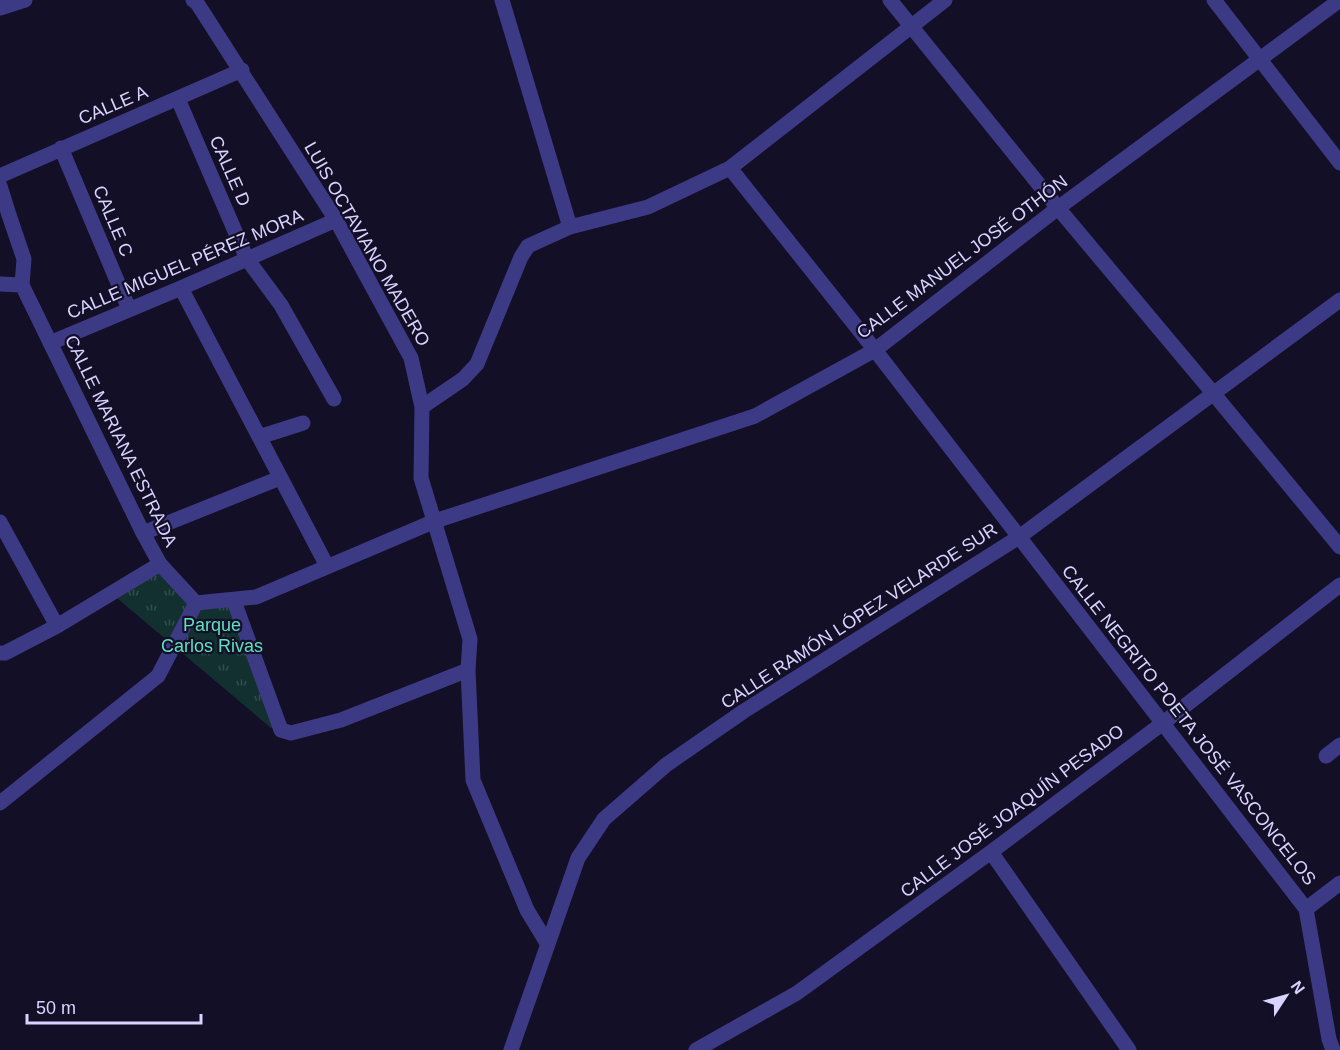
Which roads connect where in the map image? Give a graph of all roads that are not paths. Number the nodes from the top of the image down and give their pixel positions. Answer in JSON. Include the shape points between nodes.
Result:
{"nodes":[{"id":1,"x":25,"y":0,"type":"edge"},
{"id":2,"x":193,"y":0,"type":"edge"},
{"id":3,"x":502,"y":0,"type":"edge"},
{"id":4,"x":890,"y":0,"type":"edge"},
{"id":5,"x":945,"y":0,"type":"edge"},
{"id":6,"x":1214,"y":0,"type":"edge"},
{"id":7,"x":1340,"y":0,"type":"edge"},
{"id":8,"x":0,"y":8,"type":"edge"},
{"id":9,"x":912,"y":25,"type":"junction"},
{"id":10,"x":1260,"y":58,"type":"junction"},
{"id":11,"x":242,"y":70,"type":"junction"},
{"id":12,"x":178,"y":99,"type":"junction"},
{"id":13,"x":61,"y":148,"type":"junction"},
{"id":14,"x":1340,"y":163,"type":"edge"},
{"id":15,"x":730,"y":168,"type":"junction"},
{"id":16,"x":0,"y":176,"type":"edge"},
{"id":17,"x":0,"y":186,"type":"edge"},
{"id":18,"x":1058,"y":208,"type":"junction"},
{"id":19,"x":336,"y":220,"type":"junction"},
{"id":20,"x":570,"y":227,"type":"junction"},
{"id":21,"x":247,"y":259,"type":"junction"},
{"id":22,"x":0,"y":284,"type":"edge"},
{"id":23,"x":22,"y":285,"type":"junction"},
{"id":24,"x":181,"y":288,"type":"junction"},
{"id":25,"x":1340,"y":300,"type":"edge"},
{"id":26,"x":129,"y":309,"type":"junction"},
{"id":27,"x":50,"y":343,"type":"junction"},
{"id":28,"x":875,"y":350,"type":"junction"},
{"id":29,"x":1213,"y":393,"type":"junction"},
{"id":30,"x":334,"y":399,"type":"dead end"},
{"id":31,"x":422,"y":407,"type":"junction"},
{"id":32,"x":303,"y":423,"type":"dead end"},
{"id":33,"x":259,"y":437,"type":"junction"},
{"id":34,"x":280,"y":478,"type":"junction"},
{"id":35,"x":435,"y":521,"type":"junction"},
{"id":36,"x":0,"y":522,"type":"edge"},
{"id":37,"x":143,"y":533,"type":"junction"},
{"id":38,"x":1019,"y":537,"type":"junction"},
{"id":39,"x":1340,"y":547,"type":"edge"},
{"id":40,"x":160,"y":564,"type":"junction"},
{"id":41,"x":327,"y":566,"type":"junction"},
{"id":42,"x":1340,"y":585,"type":"edge"},
{"id":43,"x":234,"y":601,"type":"junction"},
{"id":44,"x":196,"y":603,"type":"junction"},
{"id":45,"x":57,"y":626,"type":"junction"},
{"id":46,"x":0,"y":653,"type":"edge"},
{"id":47,"x":468,"y":670,"type":"junction"},
{"id":48,"x":1162,"y":723,"type":"junction"},
{"id":49,"x":1340,"y":745,"type":"edge"},
{"id":50,"x":1326,"y":756,"type":"dead end"},
{"id":51,"x":0,"y":803,"type":"edge"},
{"id":52,"x":991,"y":852,"type":"junction"},
{"id":53,"x":1340,"y":883,"type":"edge"},
{"id":54,"x":1306,"y":909,"type":"junction"},
{"id":55,"x":547,"y":943,"type":"junction"},
{"id":56,"x":1328,"y":1046,"type":"edge"},
{"id":57,"x":511,"y":1050,"type":"edge"},
{"id":58,"x":696,"y":1050,"type":"edge"},
{"id":59,"x":1129,"y":1050,"type":"edge"}],
"edges":[{"from":1,"to":8,"type":"street"},
{"from":2,"to":11,"type":"street","name":"LUIS OCTAVIANO MADERO"},
{"from":3,"to":20,"type":"street"},
{"from":4,"to":9,"type":"street"},
{"from":5,"to":9,"type":"street"},
{"from":6,"to":10,"type":"street"},
{"from":7,"to":10,"type":"street","name":"CALLE MANUEL JOSÉ OTHÓN"},
{"from":9,"to":15,"type":"street"},
{"from":9,"to":18,"type":"street"},
{"from":10,"to":14,"type":"street"},
{"from":10,"to":18,"type":"street","name":"CALLE MANUEL JOSÉ OTHÓN"},
{"from":11,"to":12,"type":"street","name":"CALLE A"},
{"from":11,"to":19,"type":"street","name":"LUIS OCTAVIANO MADERO"},
{"from":12,"to":13,"type":"street","name":"CALLE A"},
{"from":12,"to":21,"type":"street","name":"CALLE D"},
{"from":13,"to":16,"type":"street","name":"CALLE A"},
{"from":13,"to":26,"type":"street","name":"CALLE C"},
{"from":15,"to":20,"type":"street","via":[[648,207]]},
{"from":15,"to":28,"type":"street","name":"CALLE NEGRITO POETA JOSÉ VASCONCELOS"},
{"from":17,"to":23,"type":"street","via":[[24,259]]},
{"from":18,"to":28,"type":"street","name":"CALLE MANUEL JOSÉ OTHÓN"},
{"from":18,"to":29,"type":"street"},
{"from":19,"to":21,"type":"street","name":"CALLE MIGUEL PÉREZ MORA"},
{"from":19,"to":31,"type":"street","name":"LUIS OCTAVIANO MADERO","via":[[411,358]]},
{"from":20,"to":31,"type":"street","via":[[528,246],[477,364],[463,379]]},
{"from":21,"to":24,"type":"street","name":"CALLE MIGUEL PÉREZ MORA"},
{"from":21,"to":30,"type":"street","name":"CALLE D","via":[[281,306]]},
{"from":22,"to":23,"type":"street"},
{"from":23,"to":27,"type":"street","name":"CALLE MARIANA ESTRADA"},
{"from":24,"to":26,"type":"street","name":"CALLE MIGUEL PÉREZ MORA"},
{"from":24,"to":33,"type":"street"},
{"from":25,"to":29,"type":"street","name":"CALLE RAMÓN LÓPEZ VELARDE SUR"},
{"from":26,"to":27,"type":"street","name":"CALLE MIGUEL PÉREZ MORA"},
{"from":27,"to":37,"type":"street","name":"CALLE MARIANA ESTRADA"},
{"from":28,"to":35,"type":"street","name":"CALLE MANUEL JOSÉ OTHÓN","via":[[755,416]]},
{"from":28,"to":38,"type":"street","name":"CALLE NEGRITO POETA JOSÉ VASCONCELOS"},
{"from":29,"to":38,"type":"street","name":"CALLE RAMÓN LÓPEZ VELARDE SUR"},
{"from":29,"to":39,"type":"street"},
{"from":31,"to":35,"type":"street","name":"LUIS OCTAVIANO MADERO","via":[[421,478]]},
{"from":32,"to":33,"type":"street"},
{"from":33,"to":34,"type":"street"},
{"from":34,"to":37,"type":"street"},
{"from":34,"to":41,"type":"street"},
{"from":35,"to":41,"type":"street"},
{"from":35,"to":47,"type":"street","name":"LUIS OCTAVIANO MADERO","via":[[470,639]]},
{"from":36,"to":45,"type":"street"},
{"from":37,"to":40,"type":"street","name":"CALLE MARIANA ESTRADA"},
{"from":38,"to":48,"type":"street","name":"CALLE NEGRITO POETA JOSÉ VASCONCELOS"},
{"from":38,"to":55,"type":"street","name":"CALLE RAMÓN LÓPEZ VELARDE SUR","via":[[744,711],[666,765],[604,819],[578,858]]},
{"from":40,"to":44,"type":"street","name":"CALLE MARIANA ESTRADA"},
{"from":40,"to":45,"type":"street"},
{"from":41,"to":43,"type":"street","via":[[256,597]]},
{"from":42,"to":48,"type":"street","name":"CALLE JOSÉ JOAQUÍN PESADO"},
{"from":43,"to":44,"type":"street"},
{"from":43,"to":47,"type":"street","via":[[281,730],[291,733],[341,720]]},
{"from":44,"to":51,"type":"street","via":[[158,676]]},
{"from":45,"to":46,"type":"street"},
{"from":47,"to":55,"type":"street","name":"LUIS OCTAVIANO MADERO","via":[[473,780],[527,910]]},
{"from":48,"to":52,"type":"street","name":"CALLE JOSÉ JOAQUÍN PESADO"},
{"from":48,"to":54,"type":"street","name":"CALLE NEGRITO POETA JOSÉ VASCONCELOS"},
{"from":49,"to":50,"type":"street"},
{"from":52,"to":58,"type":"street","name":"CALLE JOSÉ JOAQUÍN PESADO","via":[[797,993]]},
{"from":52,"to":59,"type":"street"},
{"from":53,"to":54,"type":"street"},
{"from":54,"to":56,"type":"street","name":"CALLE NEGRITO POETA JOSÉ VASCONCELOS"},
{"from":55,"to":57,"type":"street","name":"CALLE RAMÓN LÓPEZ VELARDE SUR"}]}
